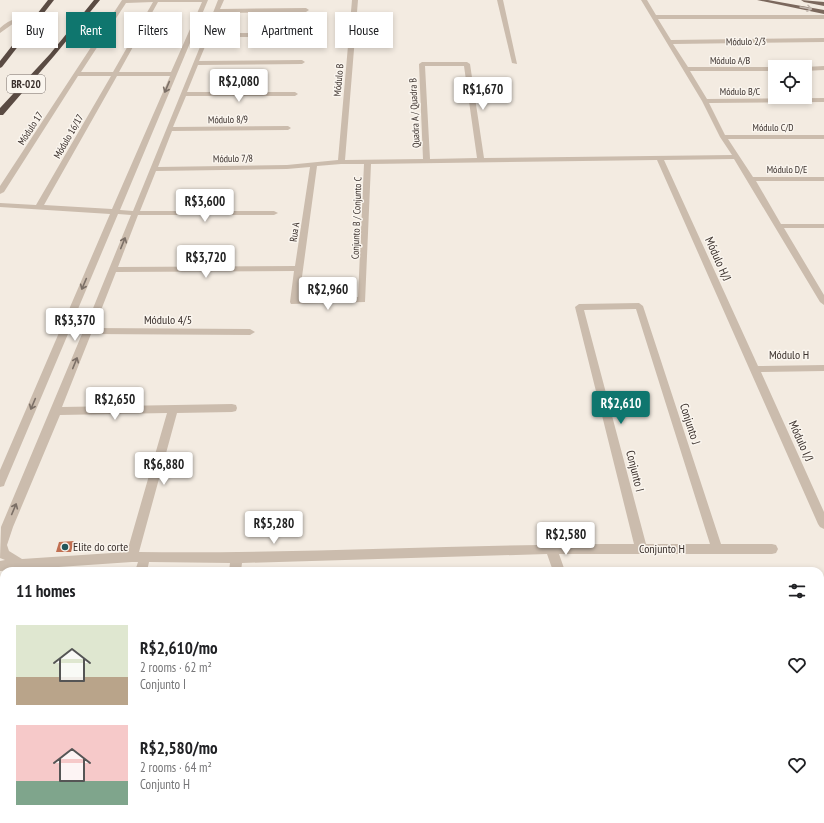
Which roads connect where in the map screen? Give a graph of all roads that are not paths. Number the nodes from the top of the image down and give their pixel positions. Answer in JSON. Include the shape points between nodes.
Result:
{"nodes":[{"id":1,"x":50,"y":0,"type":"edge"},
{"id":2,"x":97,"y":0,"type":"edge"},
{"id":3,"x":355,"y":0,"type":"edge"},
{"id":4,"x":500,"y":0,"type":"edge"},
{"id":5,"x":644,"y":0,"type":"edge"},
{"id":6,"x":760,"y":0,"type":"edge"},
{"id":7,"x":775,"y":0,"type":"edge"},
{"id":8,"x":804,"y":0,"type":"edge"},
{"id":9,"x":124,"y":1,"type":"edge"},
{"id":10,"x":156,"y":1,"type":"edge"},
{"id":11,"x":211,"y":4,"type":"edge"},
{"id":12,"x":784,"y":4,"type":"junction"},
{"id":13,"x":824,"y":4,"type":"edge"},
{"id":14,"x":306,"y":10,"type":"dead end"},
{"id":15,"x":41,"y":12,"type":"edge"},
{"id":16,"x":824,"y":12,"type":"edge"},
{"id":17,"x":654,"y":17,"type":"junction"},
{"id":18,"x":824,"y":17,"type":"edge"},
{"id":19,"x":12,"y":21,"type":"edge"},
{"id":20,"x":0,"y":31,"type":"edge"},
{"id":21,"x":824,"y":40,"type":"edge"},
{"id":22,"x":669,"y":42,"type":"junction"},
{"id":23,"x":14,"y":48,"type":"edge"},
{"id":24,"x":190,"y":48,"type":"edge"},
{"id":25,"x":197,"y":48,"type":"edge"},
{"id":26,"x":190,"y":59,"type":"junction"},
{"id":27,"x":302,"y":62,"type":"dead end"},
{"id":28,"x":515,"y":63,"type":"dead end"},
{"id":29,"x":0,"y":66,"type":"edge"},
{"id":30,"x":812,"y":68,"type":"edge"},
{"id":31,"x":824,"y":68,"type":"edge"},
{"id":32,"x":686,"y":69,"type":"junction"},
{"id":33,"x":768,"y":69,"type":"edge"},
{"id":34,"x":77,"y":74,"type":"junction"},
{"id":35,"x":115,"y":74,"type":"junction"},
{"id":36,"x":173,"y":74,"type":"junction"},
{"id":37,"x":183,"y":94,"type":"junction"},
{"id":38,"x":295,"y":94,"type":"dead end"},
{"id":39,"x":824,"y":100,"type":"edge"},
{"id":40,"x":705,"y":101,"type":"junction"},
{"id":41,"x":0,"y":113,"type":"edge"},
{"id":42,"x":164,"y":117,"type":"junction"},
{"id":43,"x":288,"y":128,"type":"dead end"},
{"id":44,"x":169,"y":129,"type":"junction"},
{"id":45,"x":723,"y":137,"type":"junction"},
{"id":46,"x":824,"y":137,"type":"edge"},
{"id":47,"x":735,"y":157,"type":"junction"},
{"id":48,"x":660,"y":158,"type":"junction"},
{"id":49,"x":481,"y":160,"type":"junction"},
{"id":50,"x":368,"y":161,"type":"junction"},
{"id":51,"x":427,"y":161,"type":"junction"},
{"id":52,"x":341,"y":162,"type":"junction"},
{"id":53,"x":314,"y":164,"type":"junction"},
{"id":54,"x":153,"y":169,"type":"junction"},
{"id":55,"x":751,"y":179,"type":"junction"},
{"id":56,"x":824,"y":179,"type":"edge"},
{"id":57,"x":0,"y":192,"type":"edge"},
{"id":58,"x":0,"y":205,"type":"edge"},
{"id":59,"x":39,"y":207,"type":"junction"},
{"id":60,"x":115,"y":211,"type":"junction"},
{"id":61,"x":135,"y":213,"type":"junction"},
{"id":62,"x":274,"y":213,"type":"dead end"},
{"id":63,"x":779,"y":226,"type":"junction"},
{"id":64,"x":824,"y":226,"type":"edge"},
{"id":65,"x":299,"y":268,"type":"junction"},
{"id":66,"x":112,"y":270,"type":"junction"},
{"id":67,"x":812,"y":283,"type":"junction"},
{"id":68,"x":824,"y":283,"type":"edge"},
{"id":69,"x":294,"y":302,"type":"joint"},
{"id":70,"x":824,"y":302,"type":"edge"},
{"id":71,"x":639,"y":306,"type":"joint"},
{"id":72,"x":64,"y":331,"type":"junction"},
{"id":73,"x":87,"y":332,"type":"junction"},
{"id":74,"x":250,"y":332,"type":"dead end"},
{"id":75,"x":824,"y":368,"type":"edge"},
{"id":76,"x":754,"y":369,"type":"junction"},
{"id":77,"x":173,"y":408,"type":"junction"},
{"id":78,"x":232,"y":408,"type":"dead end"},
{"id":79,"x":56,"y":411,"type":"junction"},
{"id":80,"x":0,"y":483,"type":"edge"},
{"id":81,"x":824,"y":524,"type":"edge"},
{"id":82,"x":551,"y":549,"type":"junction"},
{"id":83,"x":641,"y":549,"type":"junction"},
{"id":84,"x":717,"y":549,"type":"junction"},
{"id":85,"x":772,"y":549,"type":"dead end"},
{"id":86,"x":132,"y":557,"type":"junction"},
{"id":87,"x":145,"y":557,"type":"junction"},
{"id":88,"x":237,"y":558,"type":"junction"},
{"id":89,"x":0,"y":566,"type":"edge"},
{"id":90,"x":19,"y":567,"type":"edge"},
{"id":91,"x":142,"y":567,"type":"edge"},
{"id":92,"x":236,"y":567,"type":"edge"},
{"id":93,"x":558,"y":567,"type":"edge"}],
"edges":[{"from":1,"to":15,"type":"highway","number":"BR-020"},
{"from":2,"to":41,"type":"highway","number":"BR-020"},
{"from":3,"to":52,"type":"street","name":"Módulo B"},
{"from":4,"to":28,"type":"street"},
{"from":5,"to":17,"type":"street"},
{"from":6,"to":12,"type":"main road"},
{"from":7,"to":12,"type":"main road"},
{"from":8,"to":13,"type":"main road"},
{"from":9,"to":10,"type":"street"},
{"from":9,"to":34,"type":"street","name":"Módulo 17"},
{"from":10,"to":11,"type":"street"},
{"from":10,"to":35,"type":"street","name":"Módulo 16/17"},
{"from":11,"to":14,"type":"street"},
{"from":12,"to":16,"type":"main road","one_way":true},
{"from":17,"to":18,"type":"street"},
{"from":17,"to":22,"type":"street"},
{"from":19,"to":20,"type":"street"},
{"from":21,"to":22,"type":"street","name":"Módulo 2/3"},
{"from":22,"to":32,"type":"street"},
{"from":23,"to":29,"type":"highway","number":"BR-020"},
{"from":24,"to":26,"type":"street"},
{"from":25,"to":26,"type":"street"},
{"from":26,"to":27,"type":"street"},
{"from":26,"to":36,"type":"street"},
{"from":26,"to":37,"type":"street"},
{"from":30,"to":31,"type":"street"},
{"from":32,"to":33,"type":"street","name":"Módulo A/B"},
{"from":32,"to":40,"type":"street"},
{"from":34,"to":35,"type":"street"},
{"from":34,"to":57,"type":"street","name":"Módulo 17"},
{"from":35,"to":36,"type":"street"},
{"from":35,"to":59,"type":"street","name":"Módulo 16/17"},
{"from":36,"to":42,"type":"street","one_way":true},
{"from":37,"to":38,"type":"street"},
{"from":37,"to":42,"type":"street"},
{"from":39,"to":40,"type":"street","name":"Módulo B/C"},
{"from":40,"to":45,"type":"street"},
{"from":42,"to":44,"type":"street"},
{"from":42,"to":60,"type":"street"},
{"from":43,"to":44,"type":"street","name":"Módulo 8/9"},
{"from":44,"to":54,"type":"street"},
{"from":45,"to":46,"type":"street","name":"Módulo C/D"},
{"from":45,"to":47,"type":"street"},
{"from":47,"to":48,"type":"street","name":"Módulo 7/8"},
{"from":47,"to":55,"type":"street"},
{"from":48,"to":49,"type":"street","name":"Módulo 7/8"},
{"from":48,"to":76,"type":"street","name":"Módulo H/J"},
{"from":49,"to":51,"type":"street","name":"Módulo 7/8"},
{"from":49,"to":51,"type":"street","name":"Quadra A / Quadra B","via":[[467,64],[422,64]]},
{"from":50,"to":51,"type":"street","name":"Módulo 7/8"},
{"from":50,"to":52,"type":"street","name":"Módulo 7/8"},
{"from":50,"to":69,"type":"street","name":"Conjunto B / Conjunto C","via":[[362,300]]},
{"from":52,"to":53,"type":"street","name":"Módulo 7/8"},
{"from":53,"to":54,"type":"street","name":"Módulo 7/8","via":[[287,167]]},
{"from":53,"to":65,"type":"street","name":"Rua A"},
{"from":54,"to":61,"type":"street"},
{"from":55,"to":56,"type":"street","name":"Módulo D/E"},
{"from":55,"to":63,"type":"street"},
{"from":58,"to":59,"type":"street"},
{"from":59,"to":60,"type":"street"},
{"from":60,"to":61,"type":"street"},
{"from":60,"to":72,"type":"street","one_way":true},
{"from":61,"to":62,"type":"street"},
{"from":66,"to":61,"type":"street","one_way":true},
{"from":63,"to":64,"type":"street"},
{"from":63,"to":67,"type":"street"},
{"from":65,"to":66,"type":"street"},
{"from":65,"to":69,"type":"street","name":"Rua A"},
{"from":66,"to":73,"type":"street"},
{"from":67,"to":68,"type":"street"},
{"from":67,"to":70,"type":"street"},
{"from":71,"to":83,"type":"street","name":"Conjunto I","via":[[579,307]]},
{"from":71,"to":84,"type":"street","name":"Conjunto J"},
{"from":72,"to":73,"type":"street","name":"Módulo 4/5"},
{"from":72,"to":80,"type":"street","one_way":true},
{"from":73,"to":74,"type":"street","name":"Módulo 4/5"},
{"from":79,"to":73,"type":"street","one_way":true},
{"from":75,"to":76,"type":"street","name":"Módulo H"},
{"from":76,"to":81,"type":"street","name":"Módulo I/J"},
{"from":77,"to":78,"type":"street"},
{"from":77,"to":79,"type":"street"},
{"from":77,"to":86,"type":"street"},
{"from":90,"to":79,"type":"street","one_way":true,"via":[[4,554],[1,545]]},
{"from":82,"to":83,"type":"street","name":"Conjunto H"},
{"from":82,"to":88,"type":"street","name":"Conjunto H"},
{"from":82,"to":93,"type":"street"},
{"from":83,"to":84,"type":"street","name":"Conjunto H"},
{"from":84,"to":85,"type":"street","name":"Conjunto H"},
{"from":86,"to":87,"type":"street","name":"Conjunto H"},
{"from":86,"to":90,"type":"street","name":"Conjunto H"},
{"from":87,"to":88,"type":"street","name":"Conjunto H"},
{"from":87,"to":91,"type":"street"},
{"from":88,"to":92,"type":"street"},
{"from":89,"to":90,"type":"street","name":"Conjunto H"}]}
